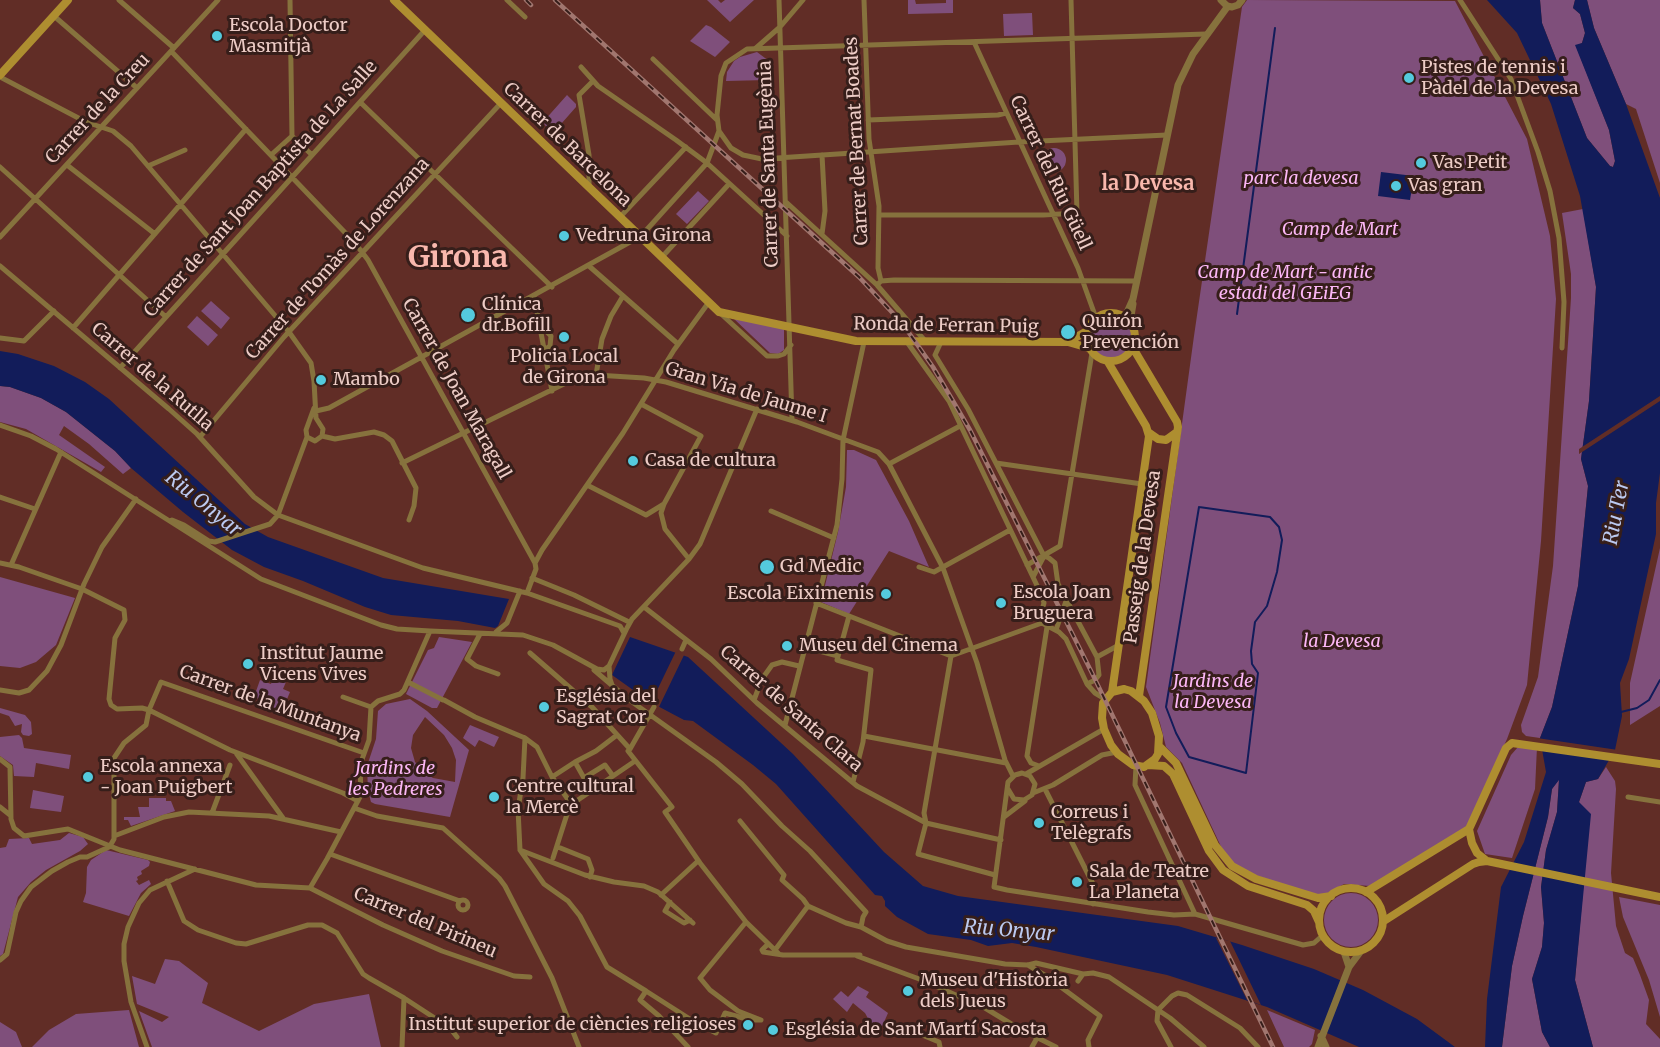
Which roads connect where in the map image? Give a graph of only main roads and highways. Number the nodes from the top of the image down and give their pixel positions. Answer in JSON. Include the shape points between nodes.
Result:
{"nodes":[{"id":1,"x":69,"y":0,"type":"edge"},
{"id":2,"x":394,"y":0,"type":"edge"},
{"id":3,"x":0,"y":76,"type":"edge"},
{"id":4,"x":719,"y":312,"type":"joint"},
{"id":5,"x":1087,"y":331,"type":"junction"},
{"id":6,"x":1068,"y":342,"type":"junction"},
{"id":7,"x":1133,"y":348,"type":"junction"},
{"id":8,"x":1090,"y":351,"type":"junction"},
{"id":9,"x":1108,"y":362,"type":"junction"},
{"id":10,"x":1148,"y":432,"type":"junction"},
{"id":11,"x":1177,"y":432,"type":"junction"},
{"id":12,"x":1112,"y":692,"type":"junction"},
{"id":13,"x":1139,"y":696,"type":"junction"},
{"id":14,"x":1160,"y":747,"type":"junction"},
{"id":15,"x":1660,"y":764,"type":"edge"},
{"id":16,"x":1148,"y":765,"type":"junction"},
{"id":17,"x":1469,"y":830,"type":"junction"},
{"id":18,"x":1487,"y":861,"type":"junction"},
{"id":19,"x":1366,"y":892,"type":"junction"},
{"id":20,"x":1331,"y":896,"type":"junction"},
{"id":21,"x":1660,"y":897,"type":"edge"},
{"id":22,"x":1384,"y":921,"type":"junction"},
{"id":23,"x":1319,"y":922,"type":"junction"}],
"edges":[{"from":1,"to":3,"type":"main road"},
{"from":2,"to":4,"type":"main road","name":"Carrer de Barcelona"},
{"from":4,"to":6,"type":"main road","name":"Ronda de Ferran Puig","via":[[864,342]]},
{"from":5,"to":6,"type":"main road"},
{"from":5,"to":7,"type":"main road","via":[[1096,318],[1112,313],[1128,320],[1136,336]]},
{"from":5,"to":8,"type":"main road"},
{"from":6,"to":8,"type":"main road","name":"Ronda de Ferran Puig"},
{"from":7,"to":9,"type":"main road","via":[[1121,360]]},
{"from":7,"to":11,"type":"main road","name":"Passeig de la Devesa","via":[[1178,422]]},
{"from":8,"to":9,"type":"main road"},
{"from":9,"to":10,"type":"main road"},
{"from":10,"to":11,"type":"main road","via":[[1166,440]]},
{"from":10,"to":12,"type":"main road"},
{"from":11,"to":13,"type":"main road","name":"Passeig de la Devesa"},
{"from":12,"to":13,"type":"main road","via":[[1124,689]]},
{"from":12,"to":16,"type":"main road","via":[[1102,711],[1111,745],[1126,761],[1136,766]]},
{"from":13,"to":14,"type":"main road","via":[[1155,720]]},
{"from":14,"to":16,"type":"main road"},
{"from":14,"to":20,"type":"main road","via":[[1176,763],[1215,845],[1232,866],[1256,879],[1318,898]]},
{"from":15,"to":17,"type":"main road","via":[[1512,743],[1506,748]]},
{"from":16,"to":23,"type":"main road","via":[[1164,766],[1173,774],[1209,851],[1223,870],[1248,886],[1307,905]]},
{"from":17,"to":18,"type":"main road","via":[[1477,853]]},
{"from":17,"to":19,"type":"main road"},
{"from":18,"to":21,"type":"main road"},
{"from":18,"to":22,"type":"main road","via":[[1473,864]]},
{"from":19,"to":20,"type":"main road","via":[[1347,889]]},
{"from":19,"to":22,"type":"main road","via":[[1379,904]]},
{"from":20,"to":23,"type":"main road","via":[[1322,908]]},
{"from":22,"to":23,"type":"main road","via":[[1378,939],[1369,947],[1344,952],[1331,945]]}]}
